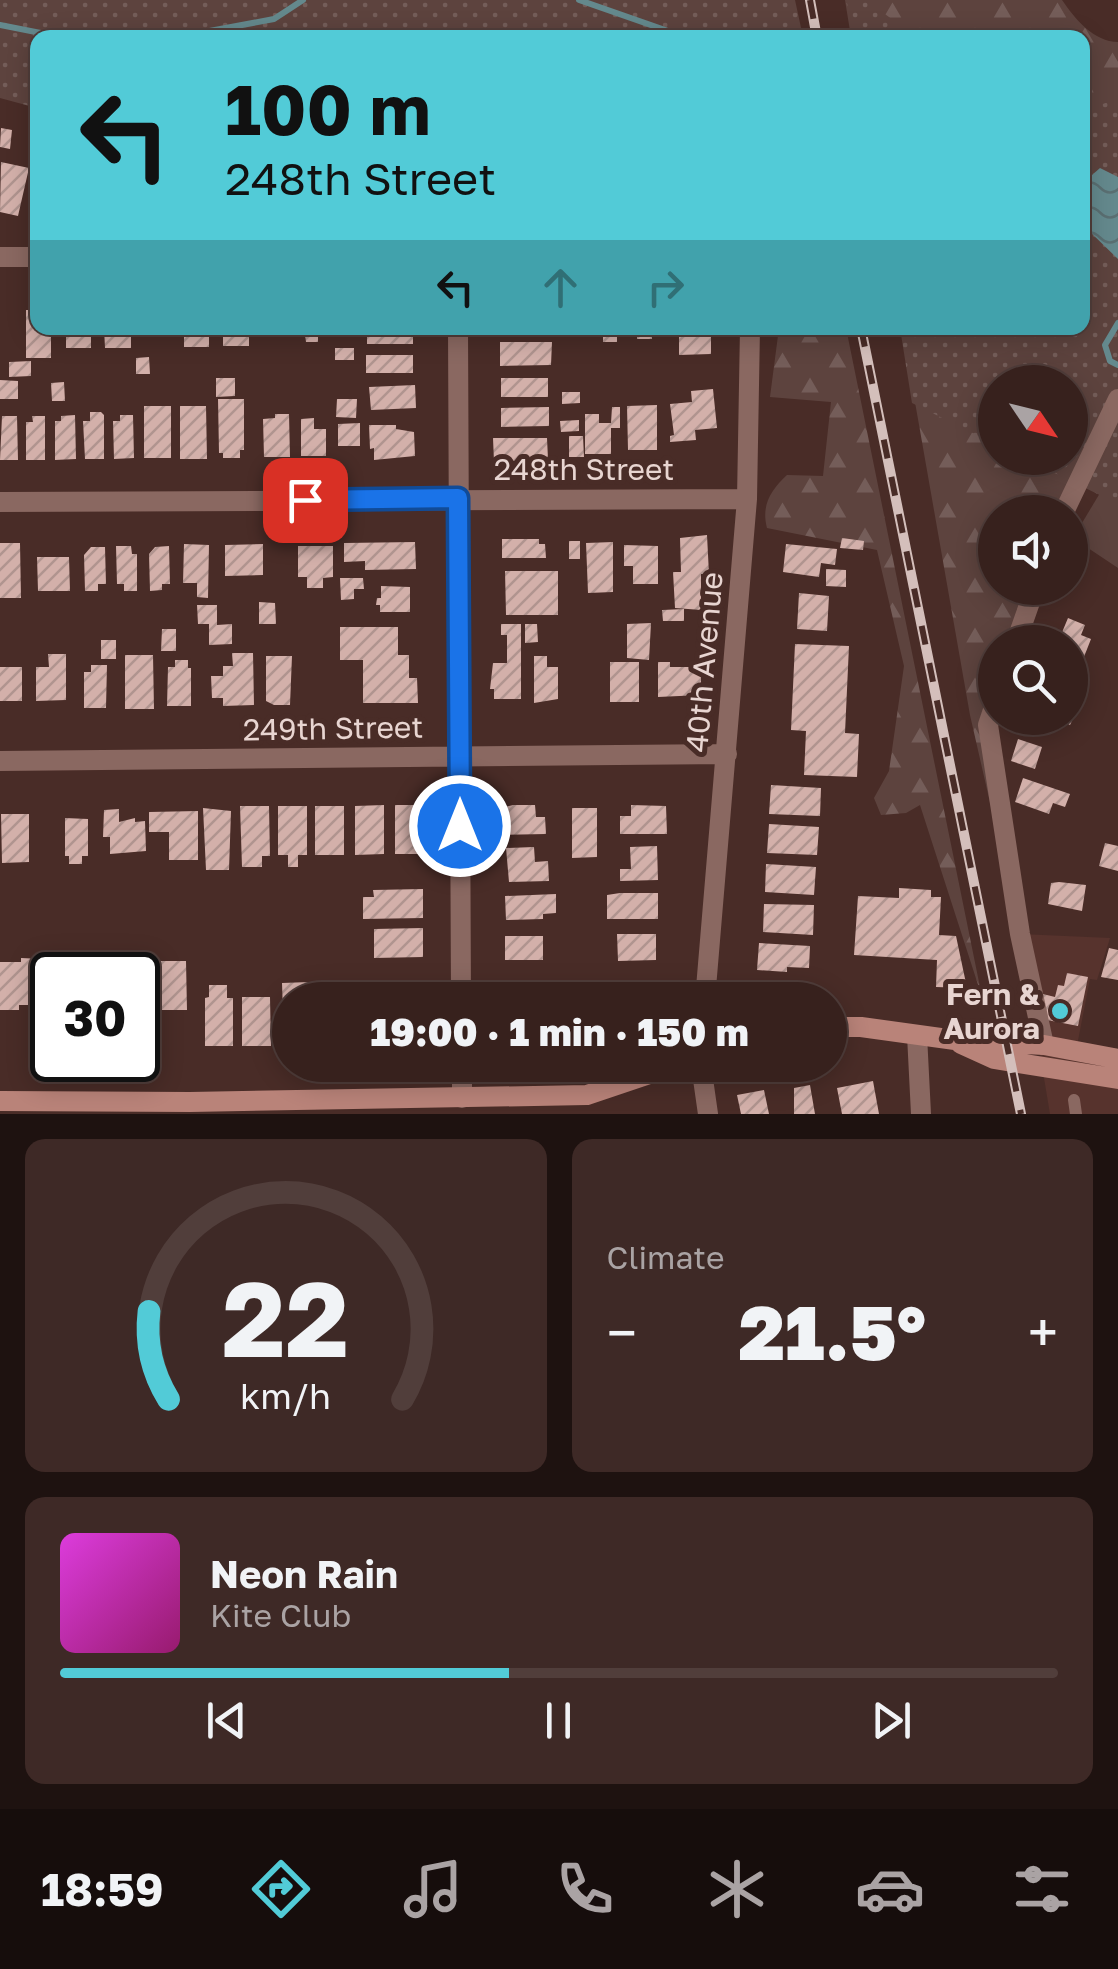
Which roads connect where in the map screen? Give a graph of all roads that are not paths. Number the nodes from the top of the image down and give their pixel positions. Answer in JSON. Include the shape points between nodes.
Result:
{"nodes":[{"id":1,"x":0,"y":257,"type":"edge"},
{"id":2,"x":30,"y":257,"type":"edge"},
{"id":3,"x":458,"y":335,"type":"edge"},
{"id":4,"x":750,"y":335,"type":"edge"},
{"id":5,"x":1118,"y":399,"type":"edge"},
{"id":6,"x":1071,"y":495,"type":"edge"},
{"id":7,"x":458,"y":498,"type":"junction"},
{"id":8,"x":747,"y":500,"type":"junction"},
{"id":9,"x":0,"y":502,"type":"edge"},
{"id":10,"x":990,"y":735,"type":"edge"},
{"id":11,"x":727,"y":754,"type":"junction"},
{"id":12,"x":460,"y":756,"type":"junction"},
{"id":13,"x":0,"y":761,"type":"edge"},
{"id":14,"x":462,"y":982,"type":"edge"},
{"id":15,"x":707,"y":982,"type":"edge"},
{"id":16,"x":847,"y":1027,"type":"edge"},
{"id":17,"x":917,"y":1035,"type":"junction"},
{"id":18,"x":955,"y":1040,"type":"junction"},
{"id":19,"x":1044,"y":1044,"type":"junction"},
{"id":20,"x":1118,"y":1059,"type":"edge"},
{"id":21,"x":1118,"y":1078,"type":"edge"},
{"id":22,"x":462,"y":1082,"type":"edge"},
{"id":23,"x":627,"y":1082,"type":"edge"},
{"id":24,"x":703,"y":1082,"type":"edge"},
{"id":25,"x":462,"y":1098,"type":"junction"},
{"id":26,"x":0,"y":1100,"type":"edge"},
{"id":27,"x":190,"y":1108,"type":"edge"},
{"id":28,"x":708,"y":1114,"type":"edge"},
{"id":29,"x":921,"y":1114,"type":"edge"}],
"edges":[{"from":1,"to":2,"type":"street"},
{"from":3,"to":7,"type":"street"},
{"from":4,"to":8,"type":"street","name":"40th Avenue"},
{"from":5,"to":6,"type":"street"},
{"from":7,"to":8,"type":"street","name":"248th Street"},
{"from":7,"to":9,"type":"street","name":"248th Street"},
{"from":7,"to":12,"type":"street"},
{"from":8,"to":11,"type":"street","name":"40th Avenue"},
{"from":10,"to":19,"type":"street"},
{"from":11,"to":12,"type":"street","name":"249th Street"},
{"from":11,"to":15,"type":"street","name":"40th Avenue"},
{"from":12,"to":13,"type":"street","name":"249th Street"},
{"from":12,"to":14,"type":"street"},
{"from":16,"to":17,"type":"street"},
{"from":17,"to":18,"type":"street"},
{"from":17,"to":29,"type":"street"},
{"from":18,"to":19,"type":"street"},
{"from":18,"to":21,"type":"street","via":[[994,1059]]},
{"from":19,"to":20,"type":"street"},
{"from":22,"to":25,"type":"street"},
{"from":23,"to":25,"type":"street","via":[[587,1096]]},
{"from":24,"to":28,"type":"street"},
{"from":25,"to":27,"type":"street"},
{"from":26,"to":27,"type":"street"}]}
